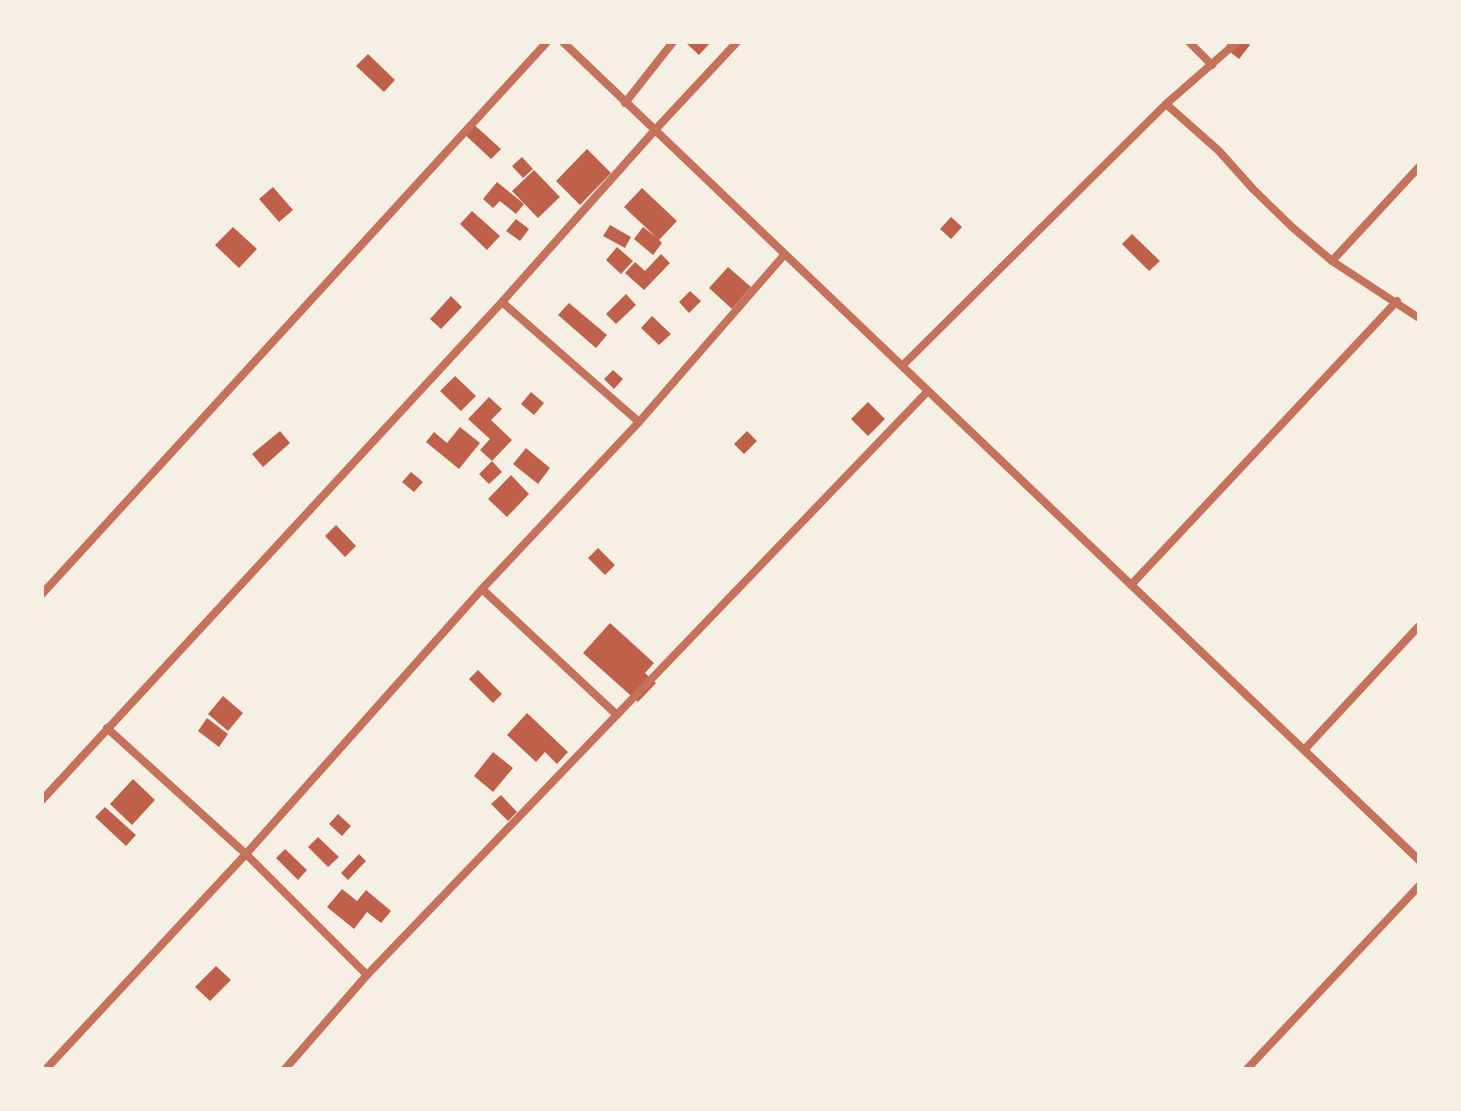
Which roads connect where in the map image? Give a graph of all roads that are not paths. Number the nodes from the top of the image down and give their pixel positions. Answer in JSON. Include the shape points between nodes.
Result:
{"nodes":[{"id":1,"x":547,"y":42,"type":"edge"},
{"id":2,"x":563,"y":42,"type":"edge"},
{"id":3,"x":673,"y":42,"type":"edge"},
{"id":4,"x":737,"y":42,"type":"edge"},
{"id":5,"x":1189,"y":42,"type":"edge"},
{"id":6,"x":1237,"y":42,"type":"edge"},
{"id":7,"x":1212,"y":65,"type":"junction"},
{"id":8,"x":625,"y":103,"type":"junction"},
{"id":9,"x":1166,"y":104,"type":"junction"},
{"id":10,"x":655,"y":130,"type":"junction"},
{"id":11,"x":1419,"y":167,"type":"edge"},
{"id":12,"x":785,"y":254,"type":"junction"},
{"id":13,"x":1332,"y":261,"type":"junction"},
{"id":14,"x":1397,"y":301,"type":"junction"},
{"id":15,"x":502,"y":302,"type":"junction"},
{"id":16,"x":1419,"y":318,"type":"edge"},
{"id":17,"x":902,"y":366,"type":"junction"},
{"id":18,"x":928,"y":391,"type":"junction"},
{"id":19,"x":639,"y":422,"type":"junction"},
{"id":20,"x":1131,"y":585,"type":"junction"},
{"id":21,"x":482,"y":589,"type":"junction"},
{"id":22,"x":42,"y":594,"type":"edge"},
{"id":23,"x":1419,"y":626,"type":"edge"},
{"id":24,"x":617,"y":715,"type":"junction"},
{"id":25,"x":107,"y":728,"type":"junction"},
{"id":26,"x":1304,"y":750,"type":"junction"},
{"id":27,"x":42,"y":800,"type":"edge"},
{"id":28,"x":246,"y":854,"type":"junction"},
{"id":29,"x":1419,"y":860,"type":"edge"},
{"id":30,"x":1419,"y":886,"type":"edge"},
{"id":31,"x":367,"y":975,"type":"junction"},
{"id":32,"x":46,"y":1069,"type":"edge"},
{"id":33,"x":285,"y":1069,"type":"edge"},
{"id":34,"x":1247,"y":1069,"type":"edge"}],
"edges":[{"from":1,"to":22,"type":"street"},
{"from":2,"to":8,"type":"street"},
{"from":3,"to":8,"type":"street"},
{"from":4,"to":10,"type":"street"},
{"from":5,"to":7,"type":"street"},
{"from":6,"to":7,"type":"street"},
{"from":7,"to":9,"type":"street"},
{"from":8,"to":10,"type":"street"},
{"from":9,"to":13,"type":"street"},
{"from":9,"to":17,"type":"street"},
{"from":10,"to":12,"type":"street"},
{"from":10,"to":15,"type":"street"},
{"from":11,"to":13,"type":"street"},
{"from":12,"to":17,"type":"street"},
{"from":12,"to":19,"type":"street"},
{"from":13,"to":14,"type":"street"},
{"from":14,"to":16,"type":"street"},
{"from":14,"to":20,"type":"street"},
{"from":15,"to":19,"type":"street"},
{"from":15,"to":25,"type":"street"},
{"from":17,"to":18,"type":"street"},
{"from":18,"to":20,"type":"street"},
{"from":18,"to":24,"type":"street"},
{"from":19,"to":21,"type":"street"},
{"from":20,"to":26,"type":"street"},
{"from":21,"to":24,"type":"street"},
{"from":21,"to":28,"type":"street"},
{"from":23,"to":26,"type":"street"},
{"from":24,"to":31,"type":"street"},
{"from":25,"to":27,"type":"street"},
{"from":25,"to":28,"type":"street"},
{"from":26,"to":29,"type":"street"},
{"from":28,"to":31,"type":"street"},
{"from":28,"to":32,"type":"street"},
{"from":30,"to":34,"type":"street"},
{"from":31,"to":33,"type":"street"}]}
